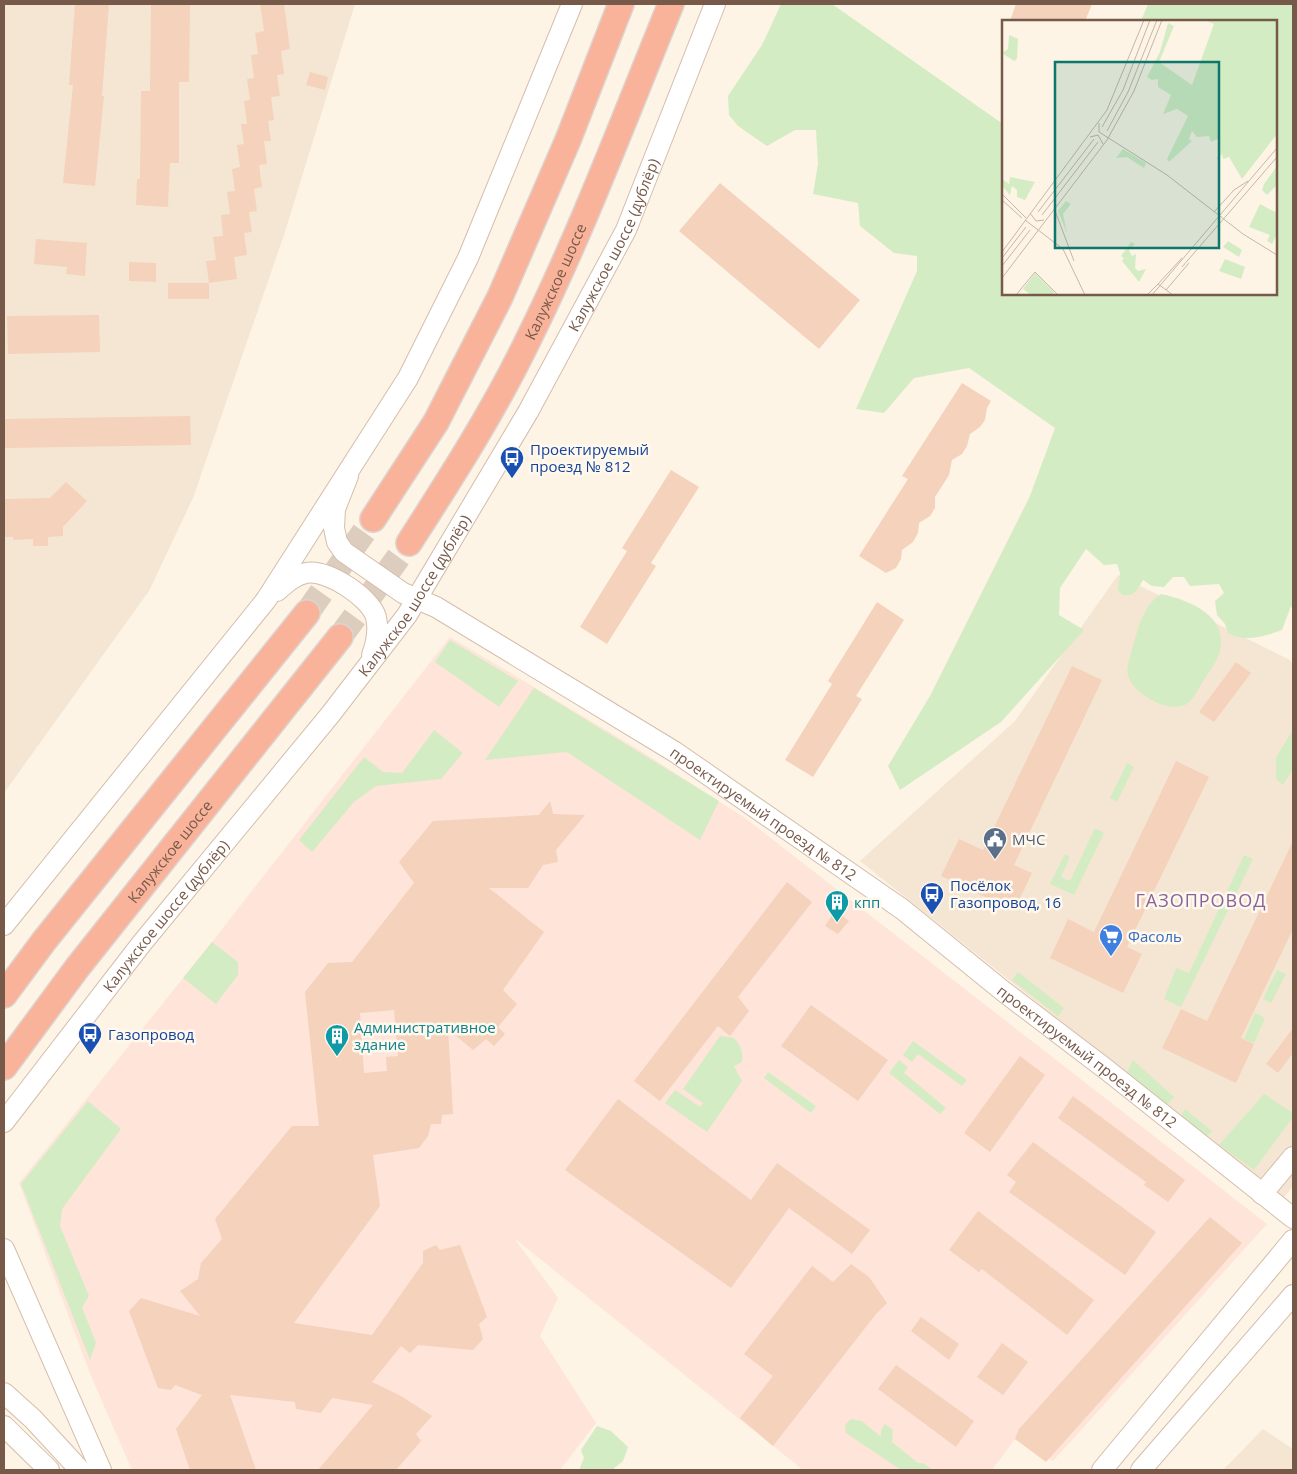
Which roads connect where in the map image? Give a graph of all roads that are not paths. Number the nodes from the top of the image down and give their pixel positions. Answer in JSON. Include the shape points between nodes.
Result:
{"nodes":[{"id":1,"x":572,"y":4,"type":"edge"},
{"id":2,"x":621,"y":4,"type":"edge"},
{"id":3,"x":671,"y":4,"type":"edge"},
{"id":4,"x":716,"y":4,"type":"edge"},
{"id":5,"x":348,"y":476,"type":"junction"},
{"id":6,"x":373,"y":519,"type":"tunnel mouth"},
{"id":7,"x":409,"y":543,"type":"tunnel mouth"},
{"id":8,"x":266,"y":600,"type":"junction"},
{"id":9,"x":416,"y":600,"type":"junction"},
{"id":10,"x":307,"y":613,"type":"tunnel mouth"},
{"id":11,"x":340,"y":637,"type":"tunnel mouth"},
{"id":12,"x":367,"y":666,"type":"junction"},
{"id":13,"x":4,"y":925,"type":"edge"},
{"id":14,"x":4,"y":995,"type":"edge"},
{"id":15,"x":4,"y":1067,"type":"edge"},
{"id":16,"x":4,"y":1122,"type":"edge"},
{"id":17,"x":1293,"y":1157,"type":"edge"},
{"id":18,"x":1262,"y":1194,"type":"junction"},
{"id":19,"x":1293,"y":1218,"type":"edge"},
{"id":20,"x":1293,"y":1240,"type":"edge"},
{"id":21,"x":4,"y":1249,"type":"edge"},
{"id":22,"x":1293,"y":1295,"type":"edge"},
{"id":23,"x":4,"y":1393,"type":"edge"},
{"id":24,"x":1153,"y":1407,"type":"junction"},
{"id":25,"x":4,"y":1426,"type":"edge"},
{"id":26,"x":1179,"y":1426,"type":"junction"},
{"id":27,"x":49,"y":1470,"type":"edge"},
{"id":28,"x":80,"y":1470,"type":"edge"},
{"id":29,"x":101,"y":1470,"type":"edge"},
{"id":30,"x":1090,"y":1470,"type":"edge"},
{"id":31,"x":1102,"y":1470,"type":"edge"},
{"id":32,"x":1141,"y":1470,"type":"edge"},
{"id":33,"x":1149,"y":1470,"type":"edge"}],
"edges":[{"from":1,"to":5,"type":"main road","via":[[468,258],[408,378]]},
{"from":2,"to":6,"type":"highway","via":[[535,220],[500,296],[436,422]]},
{"from":3,"to":7,"type":"highway","name":"Калужское шоссе","via":[[575,240],[529,339],[469,448]]},
{"from":4,"to":9,"type":"main road","name":"Калужское шоссе (дублёр)","via":[[626,230],[528,412]]},
{"from":5,"to":8,"type":"main road"},
{"from":5,"to":9,"type":"main road","name":"проектируемый проезд № 812","via":[[335,509],[337,542],[344,552]]},
{"from":8,"to":12,"type":"main road","via":[[290,579],[305,573],[325,574],[346,586],[375,614],[378,631]]},
{"from":8,"to":13,"type":"main road"},
{"from":9,"to":12,"type":"main road","name":"Калужское шоссе (дублёр)"},
{"from":9,"to":18,"type":"main road","name":"проектируемый проезд № 812","via":[[436,607],[675,752],[883,895]]},
{"from":10,"to":14,"type":"highway"},
{"from":11,"to":15,"type":"highway","name":"Калужское шоссе","via":[[77,968]]},
{"from":12,"to":16,"type":"main road","name":"Калужское шоссе (дублёр)","via":[[142,943]]},
{"from":17,"to":18,"type":"main road"},
{"from":18,"to":19,"type":"main road","name":"проектируемый проезд № 812"},
{"from":20,"to":24,"type":"main road"},
{"from":21,"to":29,"type":"main road"},
{"from":22,"to":26,"type":"main road"},
{"from":23,"to":28,"type":"main road"},
{"from":24,"to":30,"type":"main road"},
{"from":24,"to":31,"type":"main road"},
{"from":25,"to":27,"type":"main road"},
{"from":26,"to":32,"type":"main road"},
{"from":26,"to":33,"type":"main road"}]}
